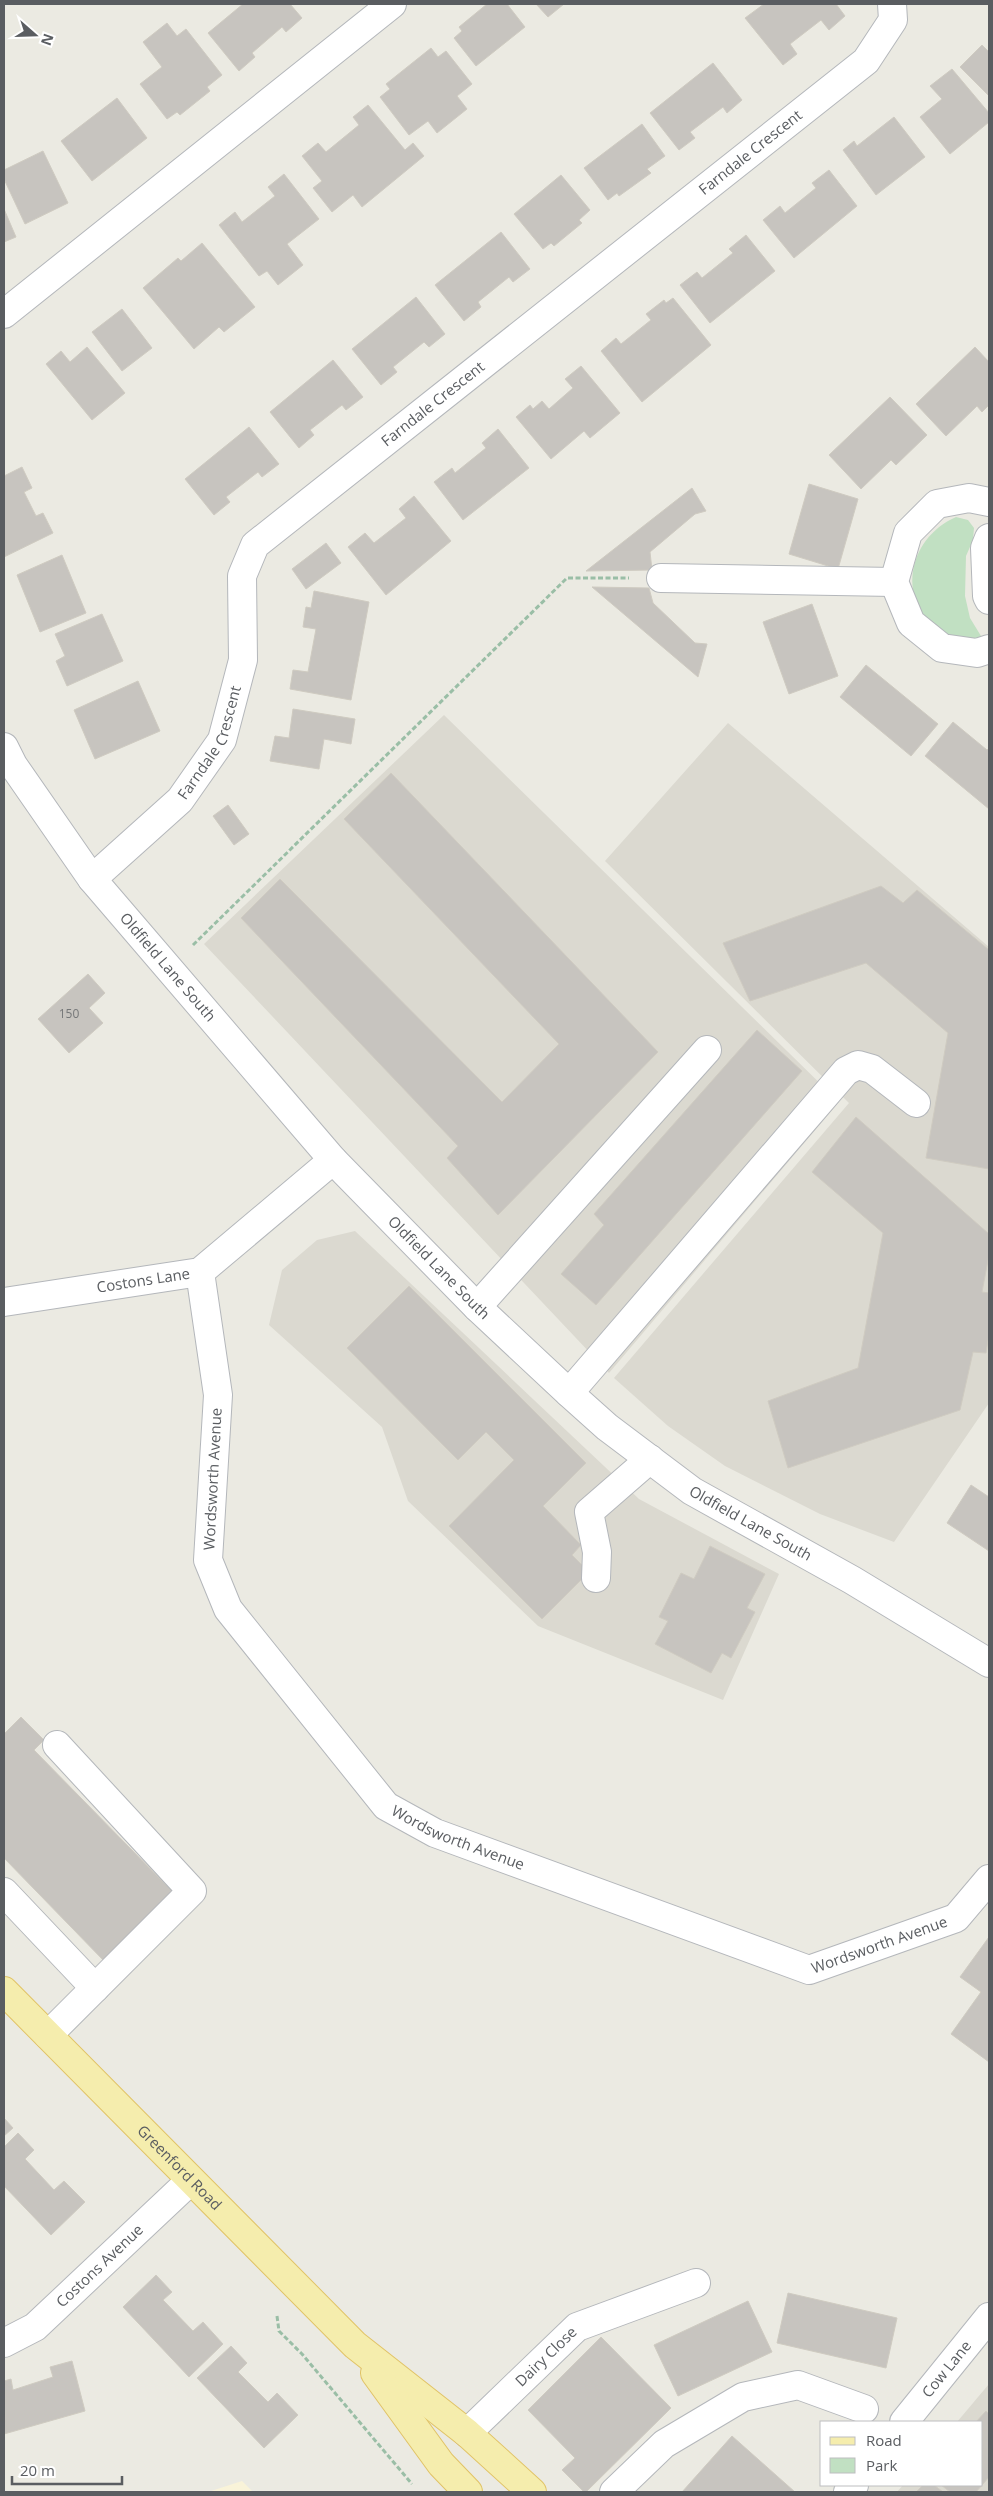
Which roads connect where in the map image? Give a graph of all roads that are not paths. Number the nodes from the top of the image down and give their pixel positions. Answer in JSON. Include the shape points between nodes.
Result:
{"nodes":[{"id":1,"x":392,"y":4,"type":"edge"},
{"id":2,"x":892,"y":4,"type":"edge"},
{"id":3,"x":4,"y":314,"type":"edge"},
{"id":4,"x":989,"y":502,"type":"edge"},
{"id":5,"x":989,"y":538,"type":"edge"},
{"id":6,"x":661,"y":578,"type":"road end"},
{"id":7,"x":894,"y":582,"type":"junction"},
{"id":8,"x":989,"y":600,"type":"edge"},
{"id":9,"x":989,"y":649,"type":"edge"},
{"id":10,"x":4,"y":747,"type":"edge"},
{"id":11,"x":92,"y":879,"type":"junction"},
{"id":12,"x":707,"y":1050,"type":"dead end"},
{"id":13,"x":916,"y":1103,"type":"dead end"},
{"id":14,"x":333,"y":1160,"type":"junction"},
{"id":15,"x":200,"y":1272,"type":"junction"},
{"id":16,"x":4,"y":1302,"type":"edge"},
{"id":17,"x":477,"y":1307,"type":"junction"},
{"id":18,"x":570,"y":1393,"type":"junction"},
{"id":19,"x":650,"y":1459,"type":"junction"},
{"id":20,"x":596,"y":1578,"type":"dead end"},
{"id":21,"x":989,"y":1663,"type":"edge"},
{"id":22,"x":57,"y":1745,"type":"dead end"},
{"id":23,"x":989,"y":1879,"type":"edge"},
{"id":24,"x":4,"y":1892,"type":"edge"},
{"id":25,"x":95,"y":1988,"type":"junction"},
{"id":26,"x":4,"y":1991,"type":"edge"},
{"id":27,"x":48,"y":2036,"type":"junction"},
{"id":28,"x":190,"y":2181,"type":"junction"},
{"id":29,"x":696,"y":2283,"type":"dead end"},
{"id":30,"x":989,"y":2317,"type":"edge"},
{"id":31,"x":4,"y":2343,"type":"edge"},
{"id":32,"x":355,"y":2345,"type":"junction"},
{"id":33,"x":864,"y":2409,"type":"dead end"},
{"id":34,"x":905,"y":2421,"type":"edge"},
{"id":35,"x":467,"y":2433,"type":"junction"},
{"id":36,"x":468,"y":2492,"type":"edge"},
{"id":37,"x":532,"y":2492,"type":"edge"},
{"id":38,"x":614,"y":2492,"type":"edge"}],
"edges":[{"from":1,"to":3,"type":"street"},
{"from":2,"to":11,"type":"street","name":"Farndale Crescent","via":[[893,20],[866,62],[255,545],[242,576],[243,660],[222,740],[180,800]]},
{"from":4,"to":7,"type":"street","via":[[969,498],[937,504],[908,534]]},
{"from":5,"to":8,"type":"street","via":[[985,548]]},
{"from":6,"to":7,"type":"street"},
{"from":7,"to":9,"type":"street","via":[[912,623],[942,648],[977,653]]},
{"from":10,"to":11,"type":"street","name":"Oldfield Lane South"},
{"from":11,"to":14,"type":"street","name":"Oldfield Lane South"},
{"from":12,"to":17,"type":"street"},
{"from":13,"to":18,"type":"street","via":[[872,1069],[858,1065],[846,1071]]},
{"from":14,"to":15,"type":"street","name":"Costons Lane"},
{"from":14,"to":17,"type":"street","name":"Oldfield Lane South"},
{"from":15,"to":16,"type":"street","name":"Costons Lane"},
{"from":15,"to":23,"type":"street","name":"Wordsworth Avenue","via":[[218,1395],[208,1560],[228,1609],[386,1806],[435,1833],[809,1970],[956,1918]]},
{"from":17,"to":18,"type":"street","name":"Oldfield Lane South"},
{"from":18,"to":19,"type":"street","name":"Oldfield Lane South","via":[[607,1427]]},
{"from":19,"to":20,"type":"street","via":[[589,1512],[597,1552]]},
{"from":19,"to":21,"type":"street","name":"Oldfield Lane South","via":[[692,1491],[852,1580]]},
{"from":22,"to":25,"type":"street","via":[[192,1891]]},
{"from":24,"to":25,"type":"street"},
{"from":25,"to":27,"type":"street"},
{"from":26,"to":27,"type":"main road","name":"Greenford Road"},
{"from":27,"to":28,"type":"main road","name":"Greenford Road"},
{"from":28,"to":31,"type":"street","name":"Costons Avenue","via":[[35,2327]]},
{"from":28,"to":32,"type":"main road","name":"Greenford Road"},
{"from":29,"to":35,"type":"street","name":"Dairy Close","via":[[577,2327]]},
{"from":30,"to":34,"type":"street","name":"Cow Lane"},
{"from":32,"to":35,"type":"main road","name":"Greenford Road"},
{"from":32,"to":36,"type":"main road","name":"Greenford Road","via":[[441,2464]]},
{"from":33,"to":38,"type":"street","via":[[798,2385],[743,2397],[664,2444]]},
{"from":35,"to":37,"type":"main road","name":"Greenford Road"}]}
